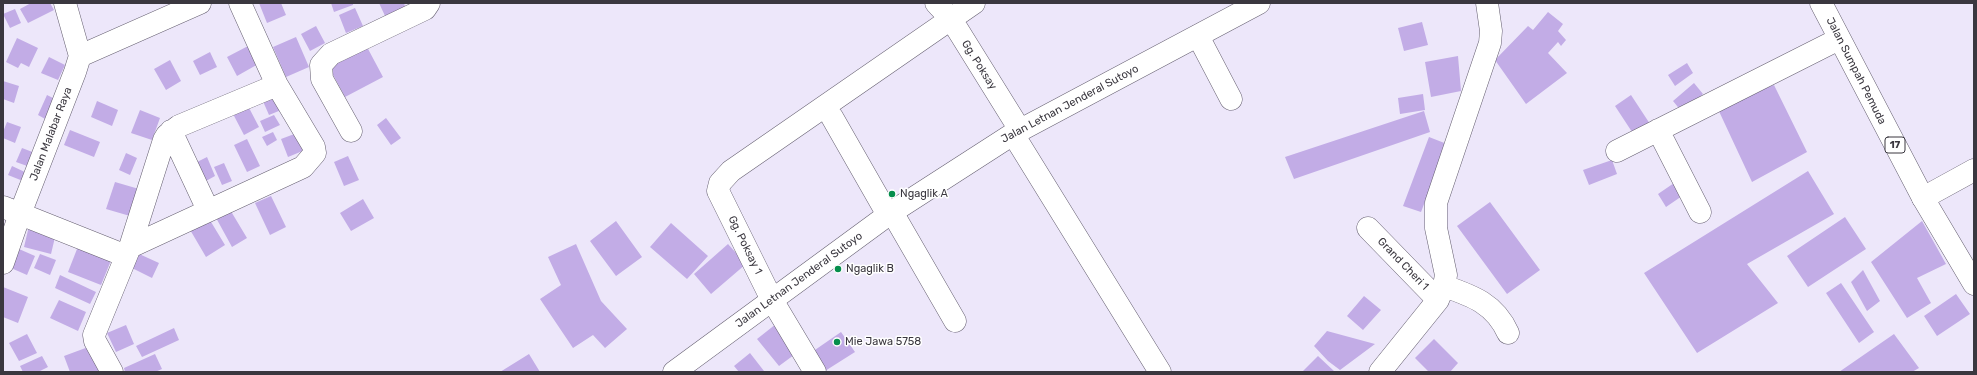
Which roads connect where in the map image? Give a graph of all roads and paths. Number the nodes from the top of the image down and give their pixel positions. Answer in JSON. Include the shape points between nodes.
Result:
{"nodes":[{"id":1,"x":65,"y":3,"type":"edge"},
{"id":2,"x":200,"y":3,"type":"edge"},
{"id":3,"x":240,"y":3,"type":"edge"},
{"id":4,"x":429,"y":3,"type":"edge"},
{"id":5,"x":936,"y":3,"type":"edge"},
{"id":6,"x":974,"y":3,"type":"edge"},
{"id":7,"x":1486,"y":3,"type":"edge"},
{"id":8,"x":1821,"y":3,"type":"edge"},
{"id":9,"x":1245,"y":6,"type":"edge"},
{"id":10,"x":951,"y":19,"type":"junction"},
{"id":11,"x":1198,"y":36,"type":"junction"},
{"id":12,"x":1839,"y":39,"type":"junction"},
{"id":13,"x":80,"y":56,"type":"junction"},
{"id":14,"x":277,"y":85,"type":"junction"},
{"id":15,"x":1231,"y":99,"type":"dead end"},
{"id":16,"x":832,"y":117,"type":"dead end"},
{"id":17,"x":1658,"y":130,"type":"junction"},
{"id":18,"x":171,"y":131,"type":"junction"},
{"id":19,"x":351,"y":131,"type":"dead end"},
{"id":20,"x":1016,"y":132,"type":"junction"},
{"id":21,"x":1617,"y":151,"type":"dead end"},
{"id":22,"x":1974,"y":170,"type":"edge"},
{"id":23,"x":1923,"y":198,"type":"junction"},
{"id":24,"x":208,"y":210,"type":"junction"},
{"id":25,"x":12,"y":211,"type":"edge"},
{"id":26,"x":1700,"y":212,"type":"dead end"},
{"id":27,"x":890,"y":214,"type":"junction"},
{"id":28,"x":1368,"y":228,"type":"dead end"},
{"id":29,"x":128,"y":251,"type":"junction"},
{"id":30,"x":3,"y":262,"type":"edge"},
{"id":31,"x":1974,"y":284,"type":"edge"},
{"id":32,"x":1441,"y":293,"type":"junction"},
{"id":33,"x":772,"y":300,"type":"junction"},
{"id":34,"x":955,"y":321,"type":"dead end"},
{"id":35,"x":1508,"y":333,"type":"dead end"},
{"id":36,"x":112,"y":372,"type":"edge"},
{"id":37,"x":674,"y":372,"type":"edge"},
{"id":38,"x":815,"y":372,"type":"edge"},
{"id":39,"x":1160,"y":372,"type":"edge"},
{"id":40,"x":1380,"y":372,"type":"edge"}],
"edges":[{"from":1,"to":13,"type":"main road"},
{"from":2,"to":13,"type":"main road"},
{"from":3,"to":14,"type":"main road"},
{"from":4,"to":19,"type":"main road","via":[[425,9],[331,54],[321,65],[322,79]]},
{"from":5,"to":10,"type":"main road","name":"Gg. Poksay"},
{"from":6,"to":10,"type":"main road"},
{"from":7,"to":32,"type":"main road","via":[[1491,31],[1490,43],[1436,204],[1436,228],[1446,275]]},
{"from":8,"to":12,"type":"main road","name":"Jalan Sumpah Pemuda","number":"17"},
{"from":9,"to":11,"type":"main road","name":"Jalan Letnan Jenderal Sutoyo"},
{"from":10,"to":20,"type":"main road","name":"Gg. Poksay"},
{"from":10,"to":33,"type":"main road","name":"Gg. Poksay 1","via":[[731,171],[720,183],[718,191]]},
{"from":11,"to":15,"type":"main road"},
{"from":11,"to":20,"type":"main road","name":"Jalan Letnan Jenderal Sutoyo"},
{"from":12,"to":17,"type":"main road"},
{"from":12,"to":23,"type":"main road","name":"Jalan Sumpah Pemuda","number":"17"},
{"from":13,"to":25,"type":"main road","name":"Jalan Malabar Raya"},
{"from":14,"to":18,"type":"main road"},
{"from":14,"to":24,"type":"main road","via":[[314,147],[315,153],[303,167]]},
{"from":16,"to":27,"type":"main road"},
{"from":17,"to":21,"type":"main road"},
{"from":17,"to":26,"type":"main road"},
{"from":18,"to":24,"type":"main road"},
{"from":18,"to":29,"type":"main road","via":[[164,140]]},
{"from":20,"to":27,"type":"main road","name":"Jalan Letnan Jenderal Sutoyo"},
{"from":20,"to":39,"type":"main road","name":"Gg. Poksay"},
{"from":22,"to":23,"type":"main road"},
{"from":23,"to":31,"type":"main road","name":"Jalan Sumpah Pemuda","number":"17"},
{"from":24,"to":29,"type":"main road"},
{"from":25,"to":29,"type":"main road"},
{"from":25,"to":30,"type":"main road","name":"Jalan Malabar Raya"},
{"from":27,"to":33,"type":"main road","name":"Jalan Letnan Jenderal Sutoyo"},
{"from":27,"to":34,"type":"main road"},
{"from":28,"to":32,"type":"main road","name":"Grand Cheri 1"},
{"from":29,"to":36,"type":"main road","via":[[94,335],[95,342]]},
{"from":32,"to":35,"type":"main road","via":[[1479,299],[1504,324]]},
{"from":32,"to":40,"type":"main road"},
{"from":33,"to":37,"type":"main road","name":"Jalan Letnan Jenderal Sutoyo"},
{"from":33,"to":38,"type":"main road","name":"Gg. Poksay 1"}]}
